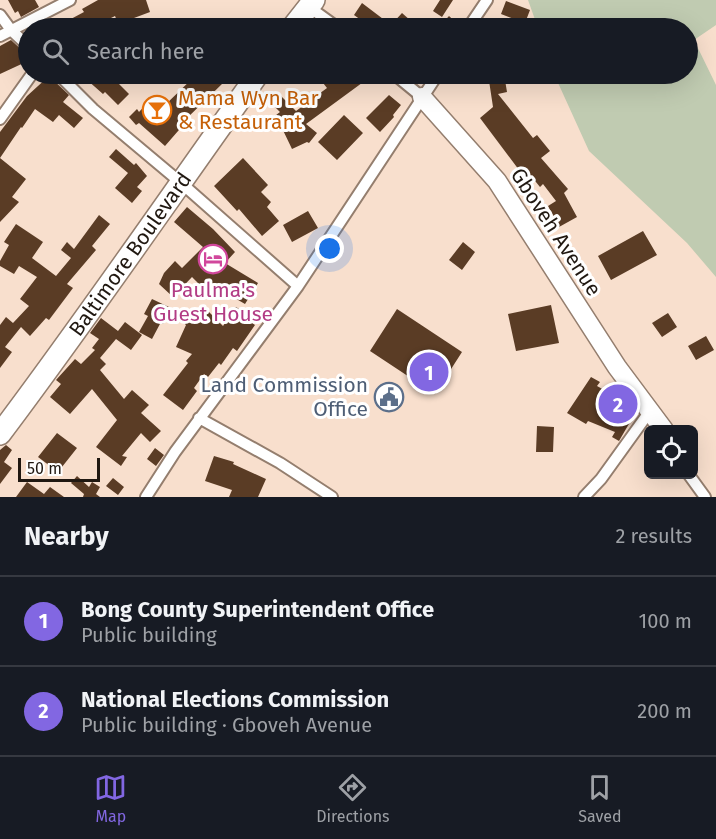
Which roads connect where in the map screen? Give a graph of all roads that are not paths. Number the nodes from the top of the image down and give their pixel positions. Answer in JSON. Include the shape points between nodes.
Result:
{"nodes":[{"id":1,"x":70,"y":0,"type":"edge"},
{"id":2,"x":488,"y":0,"type":"edge"},
{"id":3,"x":312,"y":3,"type":"edge"},
{"id":4,"x":0,"y":15,"type":"edge"},
{"id":5,"x":35,"y":18,"type":"edge"},
{"id":6,"x":300,"y":18,"type":"edge"},
{"id":7,"x":328,"y":18,"type":"edge"},
{"id":8,"x":475,"y":18,"type":"edge"},
{"id":9,"x":18,"y":26,"type":"edge"},
{"id":10,"x":11,"y":30,"type":"junction"},
{"id":11,"x":0,"y":36,"type":"edge"},
{"id":12,"x":18,"y":37,"type":"edge"},
{"id":13,"x":25,"y":84,"type":"edge"},
{"id":14,"x":68,"y":84,"type":"edge"},
{"id":15,"x":251,"y":84,"type":"edge"},
{"id":16,"x":406,"y":84,"type":"edge"},
{"id":17,"x":431,"y":84,"type":"edge"},
{"id":18,"x":422,"y":97,"type":"junction"},
{"id":19,"x":0,"y":119,"type":"edge"},
{"id":20,"x":180,"y":182,"type":"junction"},
{"id":21,"x":298,"y":286,"type":"junction"},
{"id":22,"x":650,"y":411,"type":"junction"},
{"id":23,"x":199,"y":418,"type":"junction"},
{"id":24,"x":661,"y":425,"type":"edge"},
{"id":25,"x":0,"y":434,"type":"edge"},
{"id":26,"x":692,"y":479,"type":"edge"},
{"id":27,"x":151,"y":495,"type":"edge"},
{"id":28,"x":332,"y":497,"type":"edge"},
{"id":29,"x":584,"y":497,"type":"edge"},
{"id":30,"x":705,"y":497,"type":"edge"}],
"edges":[{"from":1,"to":5,"type":"street"},
{"from":2,"to":8,"type":"street"},
{"from":3,"to":6,"type":"highway"},
{"from":3,"to":7,"type":"street"},
{"from":4,"to":10,"type":"street"},
{"from":9,"to":10,"type":"street"},
{"from":10,"to":11,"type":"street"},
{"from":10,"to":12,"type":"street"},
{"from":13,"to":19,"type":"street"},
{"from":14,"to":20,"type":"street"},
{"from":15,"to":20,"type":"highway","name":"Baltimore Boulevard"},
{"from":16,"to":18,"type":"street","name":"Gboveh Avenue"},
{"from":17,"to":18,"type":"street"},
{"from":18,"to":21,"type":"street"},
{"from":18,"to":22,"type":"main road","name":"Gboveh Avenue","via":[[497,181],[616,366]]},
{"from":20,"to":21,"type":"street"},
{"from":20,"to":25,"type":"highway","name":"Baltimore Boulevard"},
{"from":21,"to":23,"type":"street"},
{"from":22,"to":24,"type":"main road","name":"Gboveh Avenue"},
{"from":22,"to":29,"type":"street"},
{"from":23,"to":27,"type":"street"},
{"from":23,"to":28,"type":"street"},
{"from":26,"to":30,"type":"street"}]}
